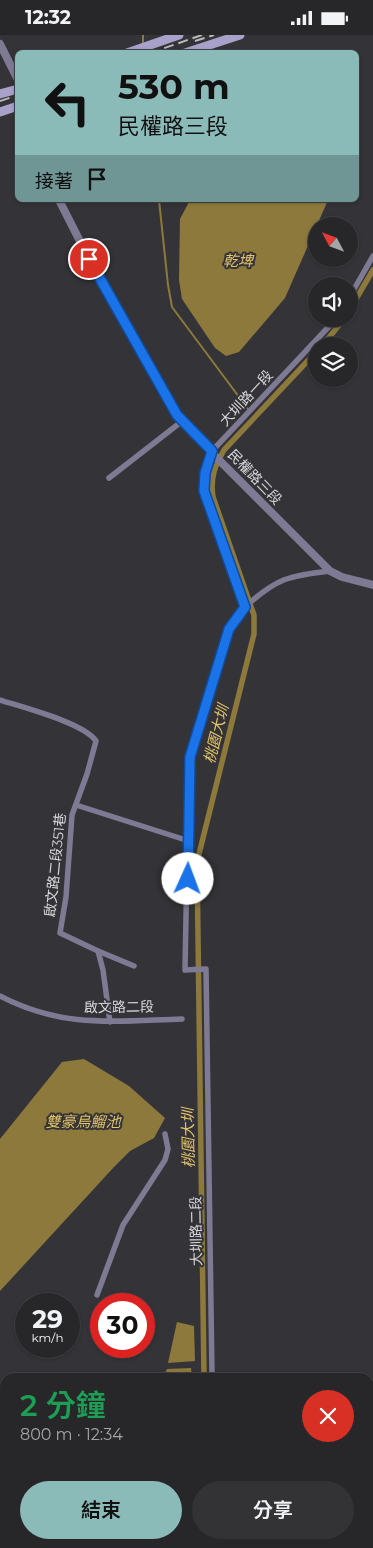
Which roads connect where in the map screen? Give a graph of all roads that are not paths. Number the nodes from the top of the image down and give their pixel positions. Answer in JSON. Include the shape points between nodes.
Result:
{"nodes":[{"id":1,"x":180,"y":35,"type":"edge"},
{"id":2,"x":240,"y":35,"type":"edge"},
{"id":3,"x":0,"y":44,"type":"edge"},
{"id":4,"x":136,"y":50,"type":"edge"},
{"id":5,"x":194,"y":50,"type":"edge"},
{"id":6,"x":15,"y":74,"type":"edge"},
{"id":7,"x":15,"y":90,"type":"edge"},
{"id":8,"x":0,"y":94,"type":"edge"},
{"id":9,"x":15,"y":107,"type":"edge"},
{"id":10,"x":0,"y":112,"type":"edge"},
{"id":11,"x":60,"y":202,"type":"edge"},
{"id":12,"x":373,"y":255,"type":"edge"},
{"id":13,"x":358,"y":282,"type":"edge"},
{"id":14,"x":329,"y":327,"type":"edge"},
{"id":15,"x":182,"y":422,"type":"junction"},
{"id":16,"x":212,"y":452,"type":"junction"},
{"id":17,"x":110,"y":478,"type":"dead end"},
{"id":18,"x":330,"y":571,"type":"junction"},
{"id":19,"x":373,"y":585,"type":"edge"},
{"id":20,"x":246,"y":606,"type":"junction"},
{"id":21,"x":0,"y":700,"type":"edge"},
{"id":22,"x":76,"y":805,"type":"junction"},
{"id":23,"x":189,"y":841,"type":"junction"},
{"id":24,"x":98,"y":951,"type":"junction"},
{"id":25,"x":134,"y":965,"type":"dead end"},
{"id":26,"x":0,"y":996,"type":"edge"},
{"id":27,"x":182,"y":1019,"type":"dead end"},
{"id":28,"x":110,"y":1022,"type":"junction"},
{"id":29,"x":165,"y":1133,"type":"dead end"},
{"id":30,"x":98,"y":1293,"type":"edge"},
{"id":31,"x":210,"y":1373,"type":"edge"}],
"edges":[{"from":1,"to":4,"type":"main road"},
{"from":2,"to":5,"type":"main road"},
{"from":3,"to":6,"type":"street"},
{"from":7,"to":8,"type":"main road"},
{"from":9,"to":10,"type":"main road"},
{"from":11,"to":15,"type":"street","name":"民權路三段","via":[[70,226]]},
{"from":12,"to":13,"type":"street"},
{"from":14,"to":16,"type":"street","name":"大圳路一段"},
{"from":15,"to":16,"type":"street","name":"民權路三段"},
{"from":15,"to":17,"type":"street"},
{"from":16,"to":18,"type":"street","name":"民權路三段"},
{"from":16,"to":20,"type":"street","name":"大圳路一段","via":[[205,473],[204,491]]},
{"from":18,"to":19,"type":"street","name":"民權路三段"},
{"from":18,"to":20,"type":"street","via":[[292,575],[269,585]]},
{"from":20,"to":23,"type":"street","via":[[229,629],[190,757]]},
{"from":21,"to":22,"type":"street","via":[[43,713],[90,733],[96,741]]},
{"from":22,"to":23,"type":"street"},
{"from":22,"to":24,"type":"street","name":"啟文路二段351巷","via":[[72,815],[60,933]]},
{"from":23,"to":31,"type":"street","name":"大圳路二段","via":[[185,970],[206,969]]},
{"from":24,"to":25,"type":"street"},
{"from":24,"to":28,"type":"street","via":[[104,970]]},
{"from":26,"to":28,"type":"street","name":"啟文路二段","via":[[50,1016]]},
{"from":27,"to":28,"type":"street","name":"啟文路二段"},
{"from":29,"to":30,"type":"street","via":[[168,1149],[165,1160],[123,1225]]}]}
